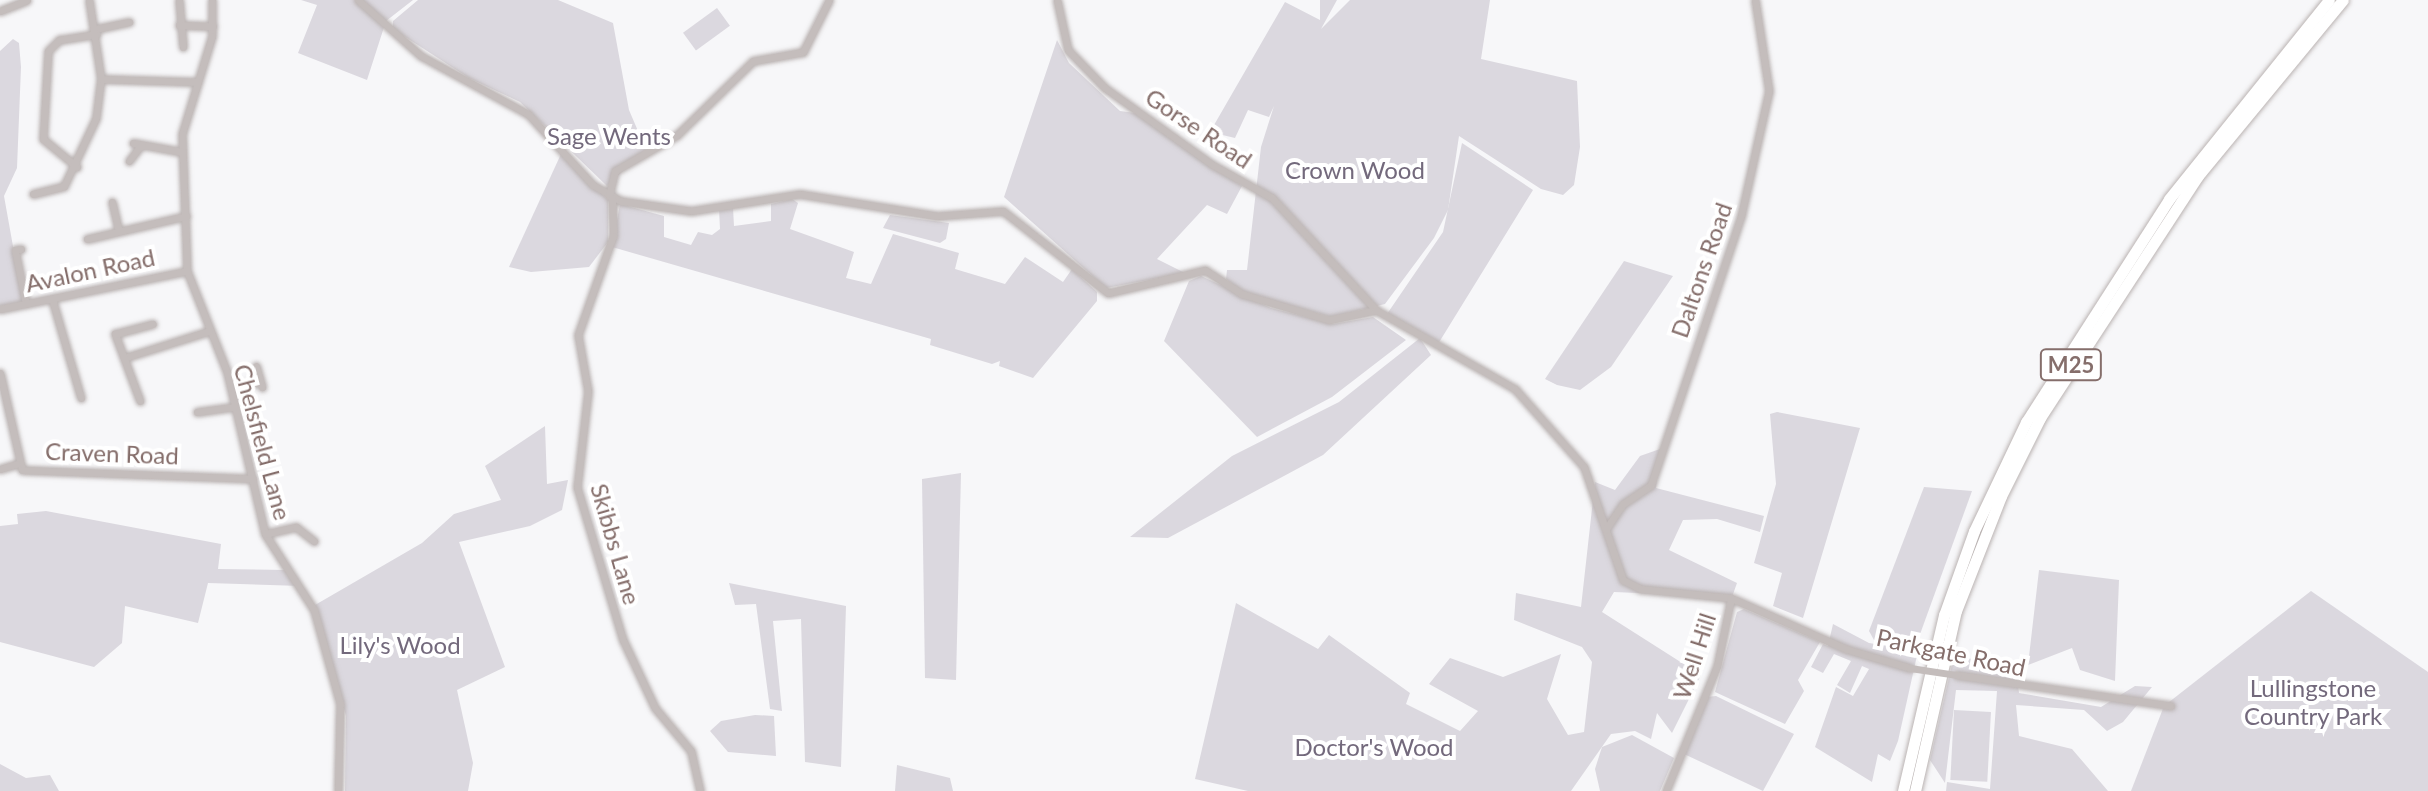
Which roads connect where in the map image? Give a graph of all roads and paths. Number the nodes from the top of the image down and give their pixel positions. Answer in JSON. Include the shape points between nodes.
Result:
{"nodes":[{"id":1,"x":27,"y":0,"type":"edge"},
{"id":2,"x":89,"y":0,"type":"edge"},
{"id":3,"x":179,"y":0,"type":"edge"},
{"id":4,"x":212,"y":0,"type":"edge"},
{"id":5,"x":358,"y":0,"type":"edge"},
{"id":6,"x":829,"y":0,"type":"edge"},
{"id":7,"x":1057,"y":0,"type":"edge"},
{"id":8,"x":1755,"y":0,"type":"edge"},
{"id":9,"x":2329,"y":0,"type":"edge"},
{"id":10,"x":2343,"y":0,"type":"edge"},
{"id":11,"x":0,"y":11,"type":"edge"},
{"id":12,"x":129,"y":22,"type":"dead end"},
{"id":13,"x":179,"y":25,"type":"junction"},
{"id":14,"x":213,"y":26,"type":"junction"},
{"id":15,"x":97,"y":31,"type":"junction"},
{"id":16,"x":183,"y":47,"type":"dead end"},
{"id":17,"x":101,"y":79,"type":"junction"},
{"id":18,"x":198,"y":82,"type":"junction"},
{"id":19,"x":182,"y":152,"type":"junction"},
{"id":20,"x":129,"y":161,"type":"dead end"},
{"id":21,"x":77,"y":167,"type":"junction"},
{"id":22,"x":33,"y":194,"type":"dead end"},
{"id":23,"x":610,"y":197,"type":"junction"},
{"id":24,"x":112,"y":202,"type":"dead end"},
{"id":25,"x":186,"y":216,"type":"junction"},
{"id":26,"x":118,"y":229,"type":"junction"},
{"id":27,"x":87,"y":239,"type":"dead end"},
{"id":28,"x":21,"y":249,"type":"dead end"},
{"id":29,"x":187,"y":271,"type":"junction"},
{"id":30,"x":52,"y":299,"type":"junction"},
{"id":31,"x":26,"y":304,"type":"junction"},
{"id":32,"x":0,"y":309,"type":"edge"},
{"id":33,"x":1376,"y":310,"type":"junction"},
{"id":34,"x":153,"y":324,"type":"dead end"},
{"id":35,"x":209,"y":331,"type":"junction"},
{"id":36,"x":124,"y":358,"type":"junction"},
{"id":37,"x":256,"y":366,"type":"dead end"},
{"id":38,"x":0,"y":373,"type":"edge"},
{"id":39,"x":232,"y":388,"type":"junction"},
{"id":40,"x":81,"y":398,"type":"dead end"},
{"id":41,"x":140,"y":401,"type":"dead end"},
{"id":42,"x":234,"y":407,"type":"junction"},
{"id":43,"x":197,"y":412,"type":"dead end"},
{"id":44,"x":16,"y":464,"type":"junction"},
{"id":45,"x":0,"y":469,"type":"edge"},
{"id":46,"x":253,"y":479,"type":"junction"},
{"id":47,"x":1606,"y":529,"type":"junction"},
{"id":48,"x":265,"y":534,"type":"junction"},
{"id":49,"x":314,"y":541,"type":"dead end"},
{"id":50,"x":1731,"y":598,"type":"junction"},
{"id":51,"x":2171,"y":706,"type":"dead end"},
{"id":52,"x":338,"y":791,"type":"edge"},
{"id":53,"x":700,"y":791,"type":"edge"},
{"id":54,"x":1666,"y":791,"type":"edge"},
{"id":55,"x":1903,"y":791,"type":"edge"},
{"id":56,"x":1915,"y":791,"type":"edge"}],
"edges":[{"from":1,"to":11,"type":"street"},
{"from":2,"to":15,"type":"street"},
{"from":3,"to":13,"type":"street"},
{"from":4,"to":14,"type":"street","name":"Chelsfield Lane"},
{"from":5,"to":23,"type":"street","via":[[421,56],[528,114]]},
{"from":6,"to":23,"type":"street","via":[[803,52],[753,61],[677,135],[615,171]]},
{"from":7,"to":33,"type":"street","name":"Gorse Road","via":[[1060,33],[1086,70],[1213,165],[1272,198]]},
{"from":8,"to":47,"type":"street","name":"Daltons Road","via":[[1769,91],[1741,216],[1651,485],[1623,504]]},
{"from":9,"to":55,"type":"highway","number":"M25","via":[[2160,211],[2026,422],[1974,531],[1944,615]]},
{"from":10,"to":56,"type":"highway","number":"M25","via":[[2197,177],[2045,410],[1966,583],[1935,687]]},
{"from":12,"to":15,"type":"street"},
{"from":13,"to":14,"type":"street"},
{"from":13,"to":16,"type":"street"},
{"from":14,"to":18,"type":"street","name":"Chelsfield Lane"},
{"from":15,"to":17,"type":"street"},
{"from":15,"to":21,"type":"street","via":[[53,42],[48,51],[43,139]]},
{"from":17,"to":18,"type":"street"},
{"from":17,"to":21,"type":"street","via":[[96,118]]},
{"from":18,"to":19,"type":"street","name":"Chelsfield Lane"},
{"from":19,"to":20,"type":"street","via":[[137,144]]},
{"from":19,"to":25,"type":"street","name":"Chelsfield Lane"},
{"from":21,"to":22,"type":"street","via":[[64,186]]},
{"from":23,"to":33,"type":"street","via":[[662,211],[800,194],[937,216],[1003,211],[1108,293],[1205,270],[1242,294],[1329,320]]},
{"from":23,"to":53,"type":"street","name":"Skibbs Lane","via":[[613,236],[578,335],[588,391],[577,487],[623,640],[655,708],[691,751]]},
{"from":24,"to":26,"type":"street"},
{"from":25,"to":26,"type":"street"},
{"from":25,"to":29,"type":"street","name":"Chelsfield Lane"},
{"from":26,"to":27,"type":"street"},
{"from":28,"to":31,"type":"street","via":[[15,250]]},
{"from":29,"to":30,"type":"street","name":"Avalon Road"},
{"from":29,"to":35,"type":"street","name":"Chelsfield Lane"},
{"from":30,"to":31,"type":"street","name":"Avalon Road"},
{"from":30,"to":40,"type":"street"},
{"from":31,"to":32,"type":"street","name":"Avalon Road"},
{"from":33,"to":47,"type":"street","name":"Gorse Road","via":[[1515,389],[1584,467]]},
{"from":34,"to":36,"type":"street","via":[[115,334]]},
{"from":35,"to":36,"type":"street"},
{"from":35,"to":39,"type":"street","name":"Chelsfield Lane"},
{"from":36,"to":41,"type":"street"},
{"from":37,"to":39,"type":"street","via":[[261,384]]},
{"from":38,"to":44,"type":"street","name":"Craven Road"},
{"from":39,"to":42,"type":"street","name":"Chelsfield Lane"},
{"from":42,"to":43,"type":"street"},
{"from":42,"to":46,"type":"street","name":"Chelsfield Lane"},
{"from":44,"to":45,"type":"street"},
{"from":44,"to":46,"type":"street","name":"Craven Road","via":[[22,470]]},
{"from":46,"to":48,"type":"street","name":"Chelsfield Lane"},
{"from":47,"to":50,"type":"street","name":"Well Hill","via":[[1623,580],[1641,589]]},
{"from":48,"to":49,"type":"street","via":[[296,527]]},
{"from":48,"to":52,"type":"street","name":"Chelsfield Lane","via":[[314,610],[340,704]]},
{"from":50,"to":51,"type":"street","name":"Parkgate Road","bridge":true,"via":[[1846,649],[1910,668]]},
{"from":50,"to":54,"type":"street","name":"Well Hill","via":[[1717,666]]}]}
